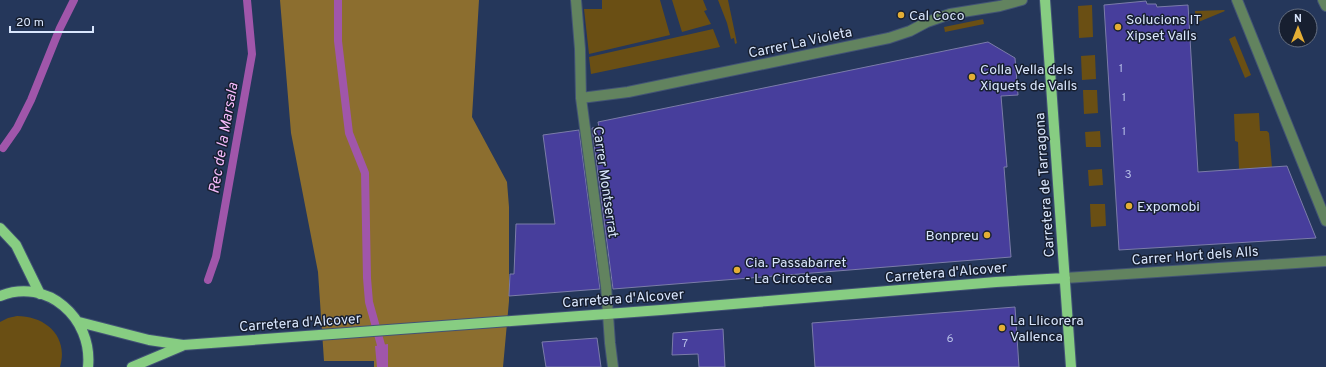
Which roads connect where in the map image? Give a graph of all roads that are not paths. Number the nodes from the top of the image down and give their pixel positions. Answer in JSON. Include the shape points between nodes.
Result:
{"nodes":[{"id":1,"x":576,"y":0,"type":"edge"},
{"id":2,"x":1022,"y":0,"type":"edge"},
{"id":3,"x":1045,"y":0,"type":"edge"},
{"id":4,"x":1237,"y":0,"type":"edge"},
{"id":5,"x":1324,"y":0,"type":"edge"},
{"id":6,"x":1326,"y":6,"type":"edge"},
{"id":7,"x":581,"y":98,"type":"junction"},
{"id":8,"x":1326,"y":221,"type":"edge"},
{"id":9,"x":0,"y":228,"type":"edge"},
{"id":10,"x":1326,"y":261,"type":"edge"},
{"id":11,"x":1065,"y":278,"type":"junction"},
{"id":12,"x":40,"y":294,"type":"junction"},
{"id":13,"x":0,"y":296,"type":"edge"},
{"id":14,"x":609,"y":313,"type":"junction"},
{"id":15,"x":79,"y":322,"type":"junction"},
{"id":16,"x":183,"y":345,"type":"junction"},
{"id":17,"x":88,"y":367,"type":"edge"},
{"id":18,"x":132,"y":367,"type":"edge"},
{"id":19,"x":613,"y":367,"type":"edge"},
{"id":20,"x":1071,"y":367,"type":"edge"}],
"edges":[{"from":1,"to":7,"type":"street","name":"Carrer Montserrat"},
{"from":2,"to":7,"type":"street","name":"Carrer La Violeta","via":[[950,14],[889,38],[628,92]]},
{"from":3,"to":11,"type":"main road","name":"Carretera de Tarragona"},
{"from":4,"to":8,"type":"street"},
{"from":5,"to":6,"type":"street"},
{"from":7,"to":14,"type":"street","name":"Carrer Montserrat"},
{"from":9,"to":12,"type":"main road","via":[[16,245]]},
{"from":10,"to":11,"type":"street","name":"Carrer Hort dels Alls"},
{"from":11,"to":14,"type":"main road","name":"Carretera d'Alcover"},
{"from":11,"to":20,"type":"main road","name":"Carretera de Tarragona"},
{"from":12,"to":13,"type":"main road","via":[[22,292]]},
{"from":12,"to":15,"type":"main road","via":[[55,300]]},
{"from":14,"to":16,"type":"main road","name":"Carretera d'Alcover"},
{"from":14,"to":19,"type":"street","name":"Carrer Montserrat"},
{"from":15,"to":16,"type":"main road","via":[[149,340]]},
{"from":15,"to":17,"type":"main road","via":[[90,355]]},
{"from":16,"to":18,"type":"main road"}]}
